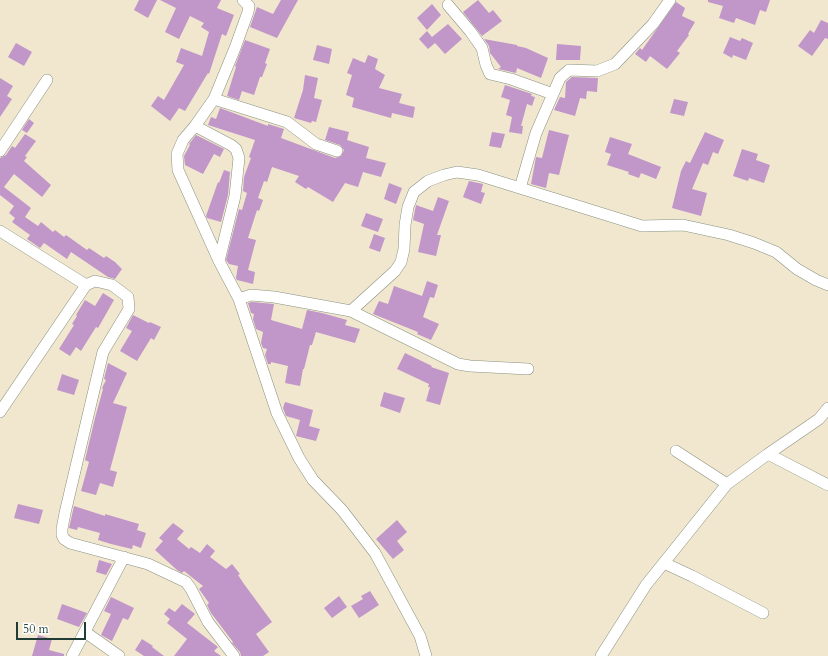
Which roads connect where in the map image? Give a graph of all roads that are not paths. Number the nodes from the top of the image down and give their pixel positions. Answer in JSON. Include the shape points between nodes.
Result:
{"nodes":[{"id":1,"x":670,"y":0,"type":"edge"},
{"id":2,"x":250,"y":2,"type":"edge"},
{"id":3,"x":448,"y":5,"type":"dead end"},
{"id":4,"x":47,"y":80,"type":"dead end"},
{"id":5,"x":553,"y":94,"type":"junction"},
{"id":6,"x":214,"y":98,"type":"junction"},
{"id":7,"x":195,"y":126,"type":"junction"},
{"id":8,"x":0,"y":151,"type":"edge"},
{"id":9,"x":337,"y":151,"type":"dead end"},
{"id":10,"x":520,"y":188,"type":"junction"},
{"id":11,"x":0,"y":231,"type":"edge"},
{"id":12,"x":219,"y":261,"type":"junction"},
{"id":13,"x":86,"y":285,"type":"junction"},
{"id":14,"x":828,"y":285,"type":"edge"},
{"id":15,"x":239,"y":299,"type":"junction"},
{"id":16,"x":351,"y":311,"type":"junction"},
{"id":17,"x":528,"y":369,"type":"dead end"},
{"id":18,"x":828,"y":408,"type":"edge"},
{"id":19,"x":0,"y":412,"type":"edge"},
{"id":20,"x":676,"y":451,"type":"dead end"},
{"id":21,"x":768,"y":454,"type":"junction"},
{"id":22,"x":727,"y":484,"type":"junction"},
{"id":23,"x":828,"y":485,"type":"edge"},
{"id":24,"x":124,"y":557,"type":"junction"},
{"id":25,"x":664,"y":563,"type":"junction"},
{"id":26,"x":763,"y":612,"type":"dead end"},
{"id":27,"x":84,"y":632,"type":"junction"},
{"id":28,"x":72,"y":656,"type":"edge"},
{"id":29,"x":119,"y":656,"type":"edge"},
{"id":30,"x":234,"y":656,"type":"edge"},
{"id":31,"x":426,"y":656,"type":"edge"},
{"id":32,"x":601,"y":656,"type":"edge"}],
"edges":[{"from":1,"to":5,"type":"street","via":[[653,24],[615,64],[597,71],[569,70],[560,78]]},
{"from":2,"to":6,"type":"street","via":[[235,48]]},
{"from":3,"to":5,"type":"street","via":[[482,48],[490,74]]},
{"from":4,"to":8,"type":"street"},
{"from":5,"to":10,"type":"street","via":[[536,133]]},
{"from":6,"to":7,"type":"street"},
{"from":6,"to":9,"type":"street","via":[[287,122],[316,144]]},
{"from":7,"to":12,"type":"street","via":[[183,140],[177,154],[178,170]]},
{"from":7,"to":12,"type":"street","via":[[231,145],[236,149],[239,158],[235,196]]},
{"from":10,"to":14,"type":"street","via":[[642,226],[683,225],[735,237],[776,252],[797,269]]},
{"from":10,"to":16,"type":"street","via":[[478,175],[457,172],[428,181],[414,192],[408,207],[401,262],[395,271]]},
{"from":11,"to":13,"type":"street"},
{"from":12,"to":15,"type":"street"},
{"from":13,"to":19,"type":"street"},
{"from":13,"to":24,"type":"street","via":[[95,281],[112,286],[128,297],[129,309],[103,352],[62,535],[70,543]]},
{"from":15,"to":16,"type":"street","via":[[251,296],[274,297]]},
{"from":15,"to":31,"type":"street","via":[[277,413],[299,458],[313,480],[342,510],[376,554],[420,636]]},
{"from":16,"to":17,"type":"street","via":[[458,364]]},
{"from":18,"to":21,"type":"street","via":[[819,419]]},
{"from":20,"to":22,"type":"street"},
{"from":21,"to":22,"type":"street"},
{"from":21,"to":23,"type":"street"},
{"from":22,"to":25,"type":"street"},
{"from":24,"to":27,"type":"street"},
{"from":24,"to":30,"type":"street","via":[[148,564],[186,582],[208,622]]},
{"from":25,"to":26,"type":"street"},
{"from":25,"to":32,"type":"street","via":[[646,585]]},
{"from":27,"to":28,"type":"street"},
{"from":27,"to":29,"type":"street"}]}
